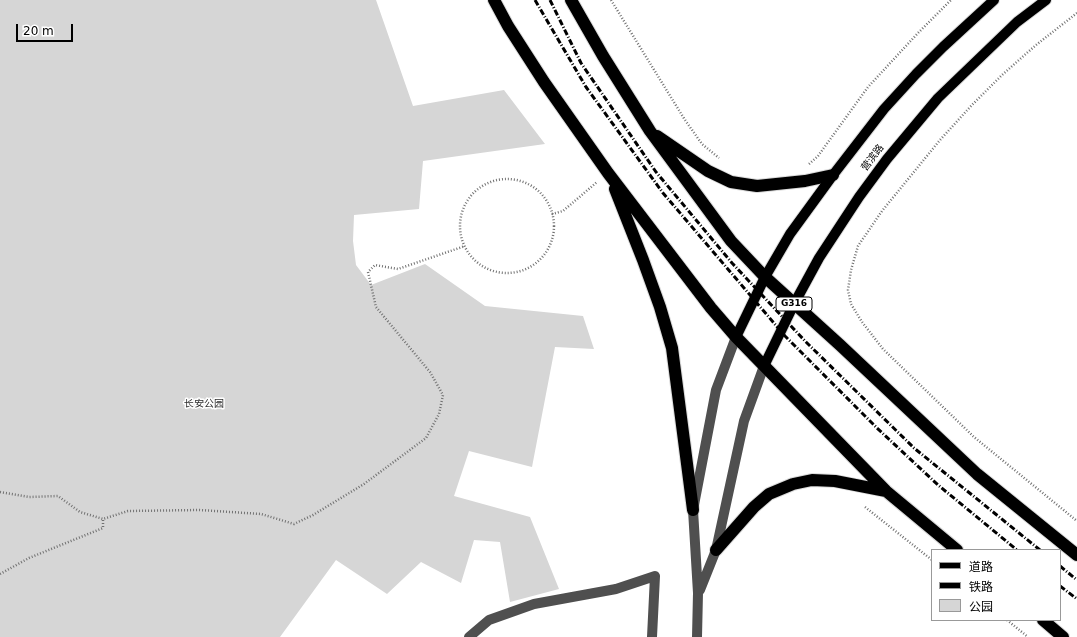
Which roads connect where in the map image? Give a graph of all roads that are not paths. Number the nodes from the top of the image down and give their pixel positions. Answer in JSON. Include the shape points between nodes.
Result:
{"nodes":[{"id":1,"x":494,"y":0,"type":"edge"},
{"id":2,"x":571,"y":0,"type":"edge"},
{"id":3,"x":994,"y":0,"type":"edge"},
{"id":4,"x":1046,"y":0,"type":"edge"},
{"id":5,"x":650,"y":131,"type":"junction"},
{"id":6,"x":608,"y":173,"type":"junction"},
{"id":7,"x":833,"y":175,"type":"junction"},
{"id":8,"x":765,"y":277,"type":"junction"},
{"id":9,"x":794,"y":304,"type":"junction"},
{"id":10,"x":736,"y":337,"type":"junction"},
{"id":11,"x":764,"y":366,"type":"junction"},
{"id":12,"x":886,"y":491,"type":"junction"},
{"id":13,"x":693,"y":510,"type":"junction"},
{"id":14,"x":956,"y":549,"type":"edge"},
{"id":15,"x":716,"y":550,"type":"junction"},
{"id":16,"x":1075,"y":553,"type":"edge"},
{"id":17,"x":698,"y":593,"type":"junction"},
{"id":18,"x":1044,"y":621,"type":"edge"},
{"id":19,"x":469,"y":637,"type":"edge"},
{"id":20,"x":652,"y":637,"type":"edge"},
{"id":21,"x":697,"y":637,"type":"edge"},
{"id":22,"x":1063,"y":637,"type":"edge"}],
"edges":[{"from":1,"to":6,"type":"highway","via":[[544,82]]},
{"from":2,"to":5,"type":"highway","number":"G316"},
{"from":3,"to":7,"type":"main road","name":"营滨路","via":[[916,74],[884,109]]},
{"from":4,"to":9,"type":"main road","name":"营滨路","via":[[1017,22],[986,51],[938,98],[910,131],[855,203],[819,258]]},
{"from":5,"to":7,"type":"highway","via":[[708,170],[731,182],[756,186]]},
{"from":5,"to":8,"type":"highway","number":"G316","via":[[731,241]]},
{"from":6,"to":10,"type":"highway"},
{"from":6,"to":13,"type":"highway","via":[[643,260],[672,348]]},
{"from":7,"to":8,"type":"main road","name":"营滨路","via":[[790,234]]},
{"from":8,"to":9,"type":"highway","number":"G316"},
{"from":8,"to":10,"type":"main road","name":"营滨路"},
{"from":9,"to":11,"type":"main road","name":"营滨路"},
{"from":9,"to":16,"type":"highway","number":"G316","via":[[977,474]]},
{"from":10,"to":11,"type":"highway"},
{"from":10,"to":13,"type":"street","via":[[716,390]]},
{"from":11,"to":12,"type":"highway"},
{"from":11,"to":15,"type":"street","via":[[744,421]]},
{"from":12,"to":14,"type":"highway"},
{"from":12,"to":15,"type":"highway","via":[[835,481],[812,480],[793,484],[769,494]]},
{"from":13,"to":17,"type":"street"},
{"from":15,"to":17,"type":"street"},
{"from":17,"to":21,"type":"street"},
{"from":18,"to":22,"type":"highway"},
{"from":19,"to":20,"type":"street","via":[[489,620],[534,604],[616,588],[655,576]]}]}
